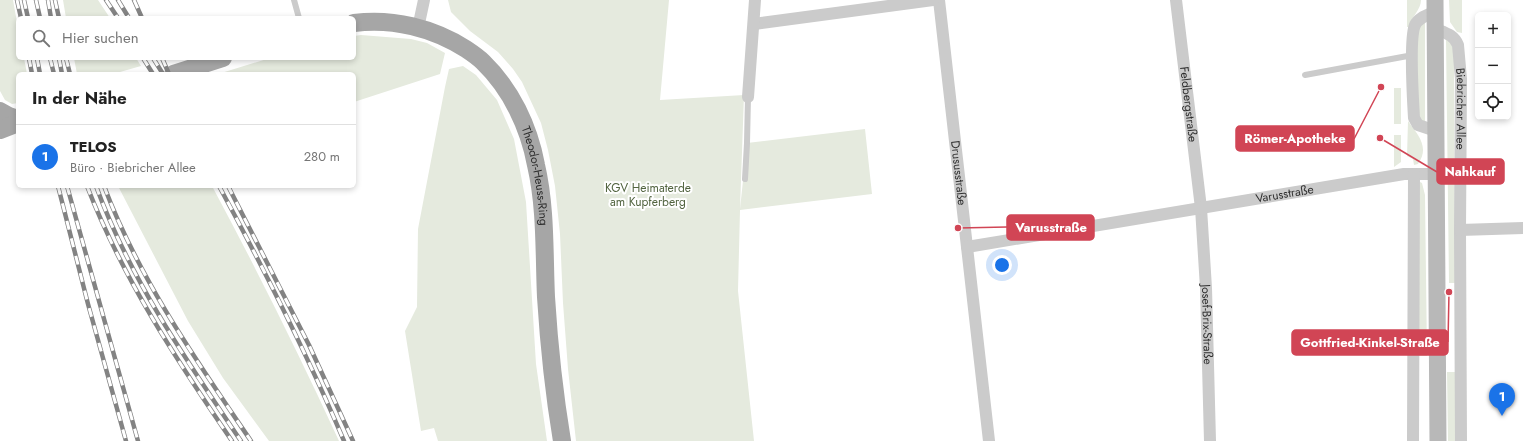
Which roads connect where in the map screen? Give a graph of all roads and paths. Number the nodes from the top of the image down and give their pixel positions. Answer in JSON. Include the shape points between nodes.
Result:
{"nodes":[{"id":1,"x":294,"y":0,"type":"edge"},
{"id":2,"x":424,"y":0,"type":"edge"},
{"id":3,"x":755,"y":0,"type":"edge"},
{"id":4,"x":933,"y":0,"type":"edge"},
{"id":5,"x":939,"y":0,"type":"edge"},
{"id":6,"x":1176,"y":0,"type":"edge"},
{"id":7,"x":1436,"y":6,"type":"edge"},
{"id":8,"x":298,"y":16,"type":"edge"},
{"id":9,"x":356,"y":23,"type":"edge"},
{"id":10,"x":754,"y":24,"type":"junction"},
{"id":11,"x":418,"y":28,"type":"junction"},
{"id":12,"x":1436,"y":29,"type":"junction"},
{"id":13,"x":1413,"y":55,"type":"junction"},
{"id":14,"x":217,"y":60,"type":"edge"},
{"id":15,"x":179,"y":72,"type":"edge"},
{"id":16,"x":1305,"y":75,"type":"dead end"},
{"id":17,"x":748,"y":97,"type":"joint"},
{"id":18,"x":0,"y":111,"type":"edge"},
{"id":19,"x":16,"y":118,"type":"edge"},
{"id":20,"x":16,"y":123,"type":"edge"},
{"id":21,"x":16,"y":124,"type":"edge"},
{"id":22,"x":0,"y":125,"type":"edge"},
{"id":23,"x":0,"y":130,"type":"edge"},
{"id":24,"x":1436,"y":132,"type":"junction"},
{"id":25,"x":1414,"y":174,"type":"junction"},
{"id":26,"x":1436,"y":174,"type":"junction"},
{"id":27,"x":745,"y":179,"type":"dead end"},
{"id":28,"x":1201,"y":208,"type":"junction"},
{"id":29,"x":1523,"y":228,"type":"edge"},
{"id":30,"x":1460,"y":230,"type":"junction"},
{"id":31,"x":967,"y":247,"type":"junction"},
{"id":32,"x":562,"y":441,"type":"edge"},
{"id":33,"x":989,"y":441,"type":"edge"},
{"id":34,"x":1210,"y":441,"type":"edge"},
{"id":35,"x":1413,"y":441,"type":"edge"},
{"id":36,"x":1438,"y":441,"type":"edge"},
{"id":37,"x":1461,"y":441,"type":"edge"}],
"edges":[{"from":1,"to":8,"type":"lane"},
{"from":2,"to":11,"type":"street"},
{"from":3,"to":10,"type":"street"},
{"from":4,"to":10,"type":"street"},
{"from":5,"to":31,"type":"street","name":"Drususstraße"},
{"from":6,"to":28,"type":"street","name":"Feldbergstraße"},
{"from":7,"to":12,"type":"main road","name":"Biebricher Allee"},
{"from":7,"to":13,"type":"street","name":"Biebricher Allee","via":[[1415,25]]},
{"from":9,"to":11,"type":"main road","name":"Theodor-Heuss-Ring","via":[[382,22]]},
{"from":10,"to":17,"type":"street"},
{"from":11,"to":32,"type":"main road","name":"Theodor-Heuss-Ring","via":[[456,42],[483,61],[506,89],[527,133],[539,181],[550,353]]},
{"from":12,"to":24,"type":"main road","name":"Biebricher Allee"},
{"from":12,"to":30,"type":"street","name":"Biebricher Allee","via":[[1452,36],[1458,45],[1461,79]]},
{"from":13,"to":16,"type":"lane"},
{"from":13,"to":24,"type":"street","name":"Biebricher Allee","via":[[1414,118],[1418,125]]},
{"from":14,"to":15,"type":"main road"},
{"from":17,"to":27,"type":"lane"},
{"from":18,"to":19,"type":"main road"},
{"from":20,"to":22,"type":"main road"},
{"from":21,"to":23,"type":"main road"},
{"from":24,"to":26,"type":"main road","name":"Biebricher Allee"},
{"from":25,"to":26,"type":"street","name":"Varusstraße"},
{"from":25,"to":28,"type":"street","name":"Varusstraße"},
{"from":25,"to":35,"type":"street"},
{"from":26,"to":36,"type":"main road","name":"Biebricher Allee"},
{"from":28,"to":31,"type":"street","name":"Varusstraße"},
{"from":28,"to":34,"type":"street","name":"Josef-Brix-Straße"},
{"from":29,"to":30,"type":"street"},
{"from":30,"to":37,"type":"street","name":"Biebricher Allee"},
{"from":31,"to":33,"type":"street","name":"Drususstraße"}]}
